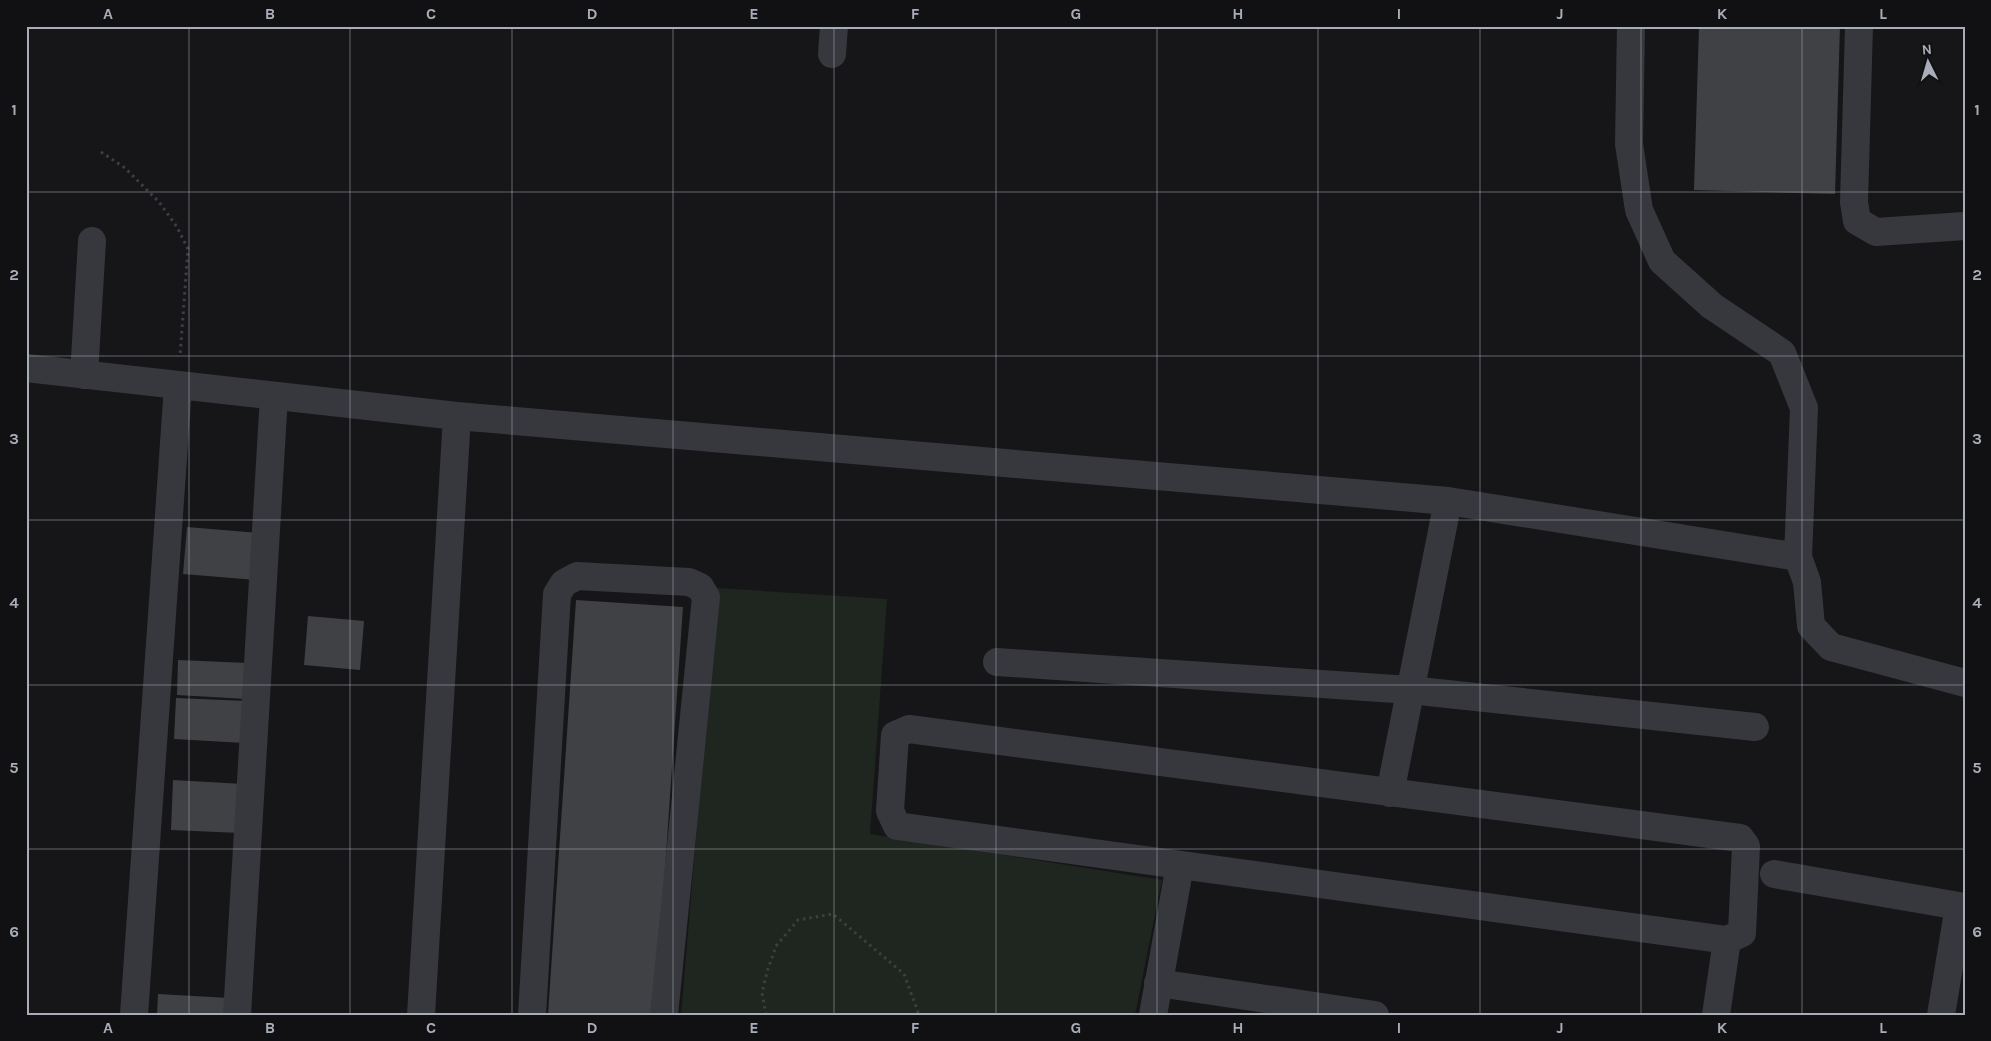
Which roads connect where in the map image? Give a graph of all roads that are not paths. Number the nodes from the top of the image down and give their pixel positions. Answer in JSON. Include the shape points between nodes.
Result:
{"nodes":[{"id":1,"x":834,"y":26,"type":"edge"},
{"id":2,"x":1631,"y":26,"type":"edge"},
{"id":3,"x":1859,"y":26,"type":"edge"},
{"id":4,"x":832,"y":54,"type":"dead end"},
{"id":5,"x":1965,"y":226,"type":"edge"},
{"id":6,"x":92,"y":242,"type":"dead end"},
{"id":7,"x":26,"y":368,"type":"edge"},
{"id":8,"x":84,"y":375,"type":"junction"},
{"id":9,"x":178,"y":386,"type":"junction"},
{"id":10,"x":274,"y":396,"type":"junction"},
{"id":11,"x":457,"y":416,"type":"junction"},
{"id":12,"x":1448,"y":501,"type":"junction"},
{"id":13,"x":1798,"y":557,"type":"junction"},
{"id":14,"x":998,"y":662,"type":"dead end"},
{"id":15,"x":1965,"y":682,"type":"edge"},
{"id":16,"x":1410,"y":690,"type":"junction"},
{"id":17,"x":1755,"y":727,"type":"dead end"},
{"id":18,"x":1390,"y":793,"type":"junction"},
{"id":19,"x":1180,"y":865,"type":"junction"},
{"id":20,"x":1774,"y":874,"type":"dead end"},
{"id":21,"x":1962,"y":906,"type":"edge"},
{"id":22,"x":1727,"y":940,"type":"junction"},
{"id":23,"x":1158,"y":983,"type":"junction"},
{"id":24,"x":134,"y":1015,"type":"edge"},
{"id":25,"x":237,"y":1015,"type":"edge"},
{"id":26,"x":421,"y":1015,"type":"edge"},
{"id":27,"x":532,"y":1015,"type":"edge"},
{"id":28,"x":664,"y":1015,"type":"edge"},
{"id":29,"x":1152,"y":1015,"type":"edge"},
{"id":30,"x":1375,"y":1015,"type":"edge"},
{"id":31,"x":1716,"y":1015,"type":"edge"},
{"id":32,"x":1941,"y":1015,"type":"edge"}],
"edges":[{"from":1,"to":4,"type":"street"},
{"from":2,"to":13,"type":"street","via":[[1629,144],[1639,210],[1662,261],[1712,306],[1782,353],[1804,408]]},
{"from":3,"to":5,"type":"street","via":[[1854,202],[1858,222],[1876,232]]},
{"from":6,"to":8,"type":"street"},
{"from":7,"to":8,"type":"street"},
{"from":8,"to":9,"type":"street"},
{"from":9,"to":10,"type":"street"},
{"from":9,"to":24,"type":"street"},
{"from":10,"to":11,"type":"street"},
{"from":10,"to":25,"type":"street"},
{"from":11,"to":12,"type":"street"},
{"from":11,"to":26,"type":"street"},
{"from":12,"to":13,"type":"street"},
{"from":12,"to":16,"type":"street"},
{"from":13,"to":15,"type":"street","via":[[1806,582],[1811,626],[1831,647]]},
{"from":14,"to":16,"type":"street"},
{"from":16,"to":17,"type":"street"},
{"from":16,"to":18,"type":"street"},
{"from":18,"to":19,"type":"street","via":[[909,728],[895,735],[890,811],[897,826]]},
{"from":18,"to":22,"type":"street","via":[[1740,838],[1746,846],[1742,933]]},
{"from":19,"to":22,"type":"street"},
{"from":19,"to":23,"type":"street"},
{"from":20,"to":21,"type":"street"},
{"from":21,"to":32,"type":"street"},
{"from":22,"to":31,"type":"street"},
{"from":23,"to":29,"type":"street"},
{"from":23,"to":30,"type":"street"},
{"from":27,"to":28,"type":"street","via":[[557,594],[564,583],[577,576],[689,582],[700,586],[706,597]]}]}
